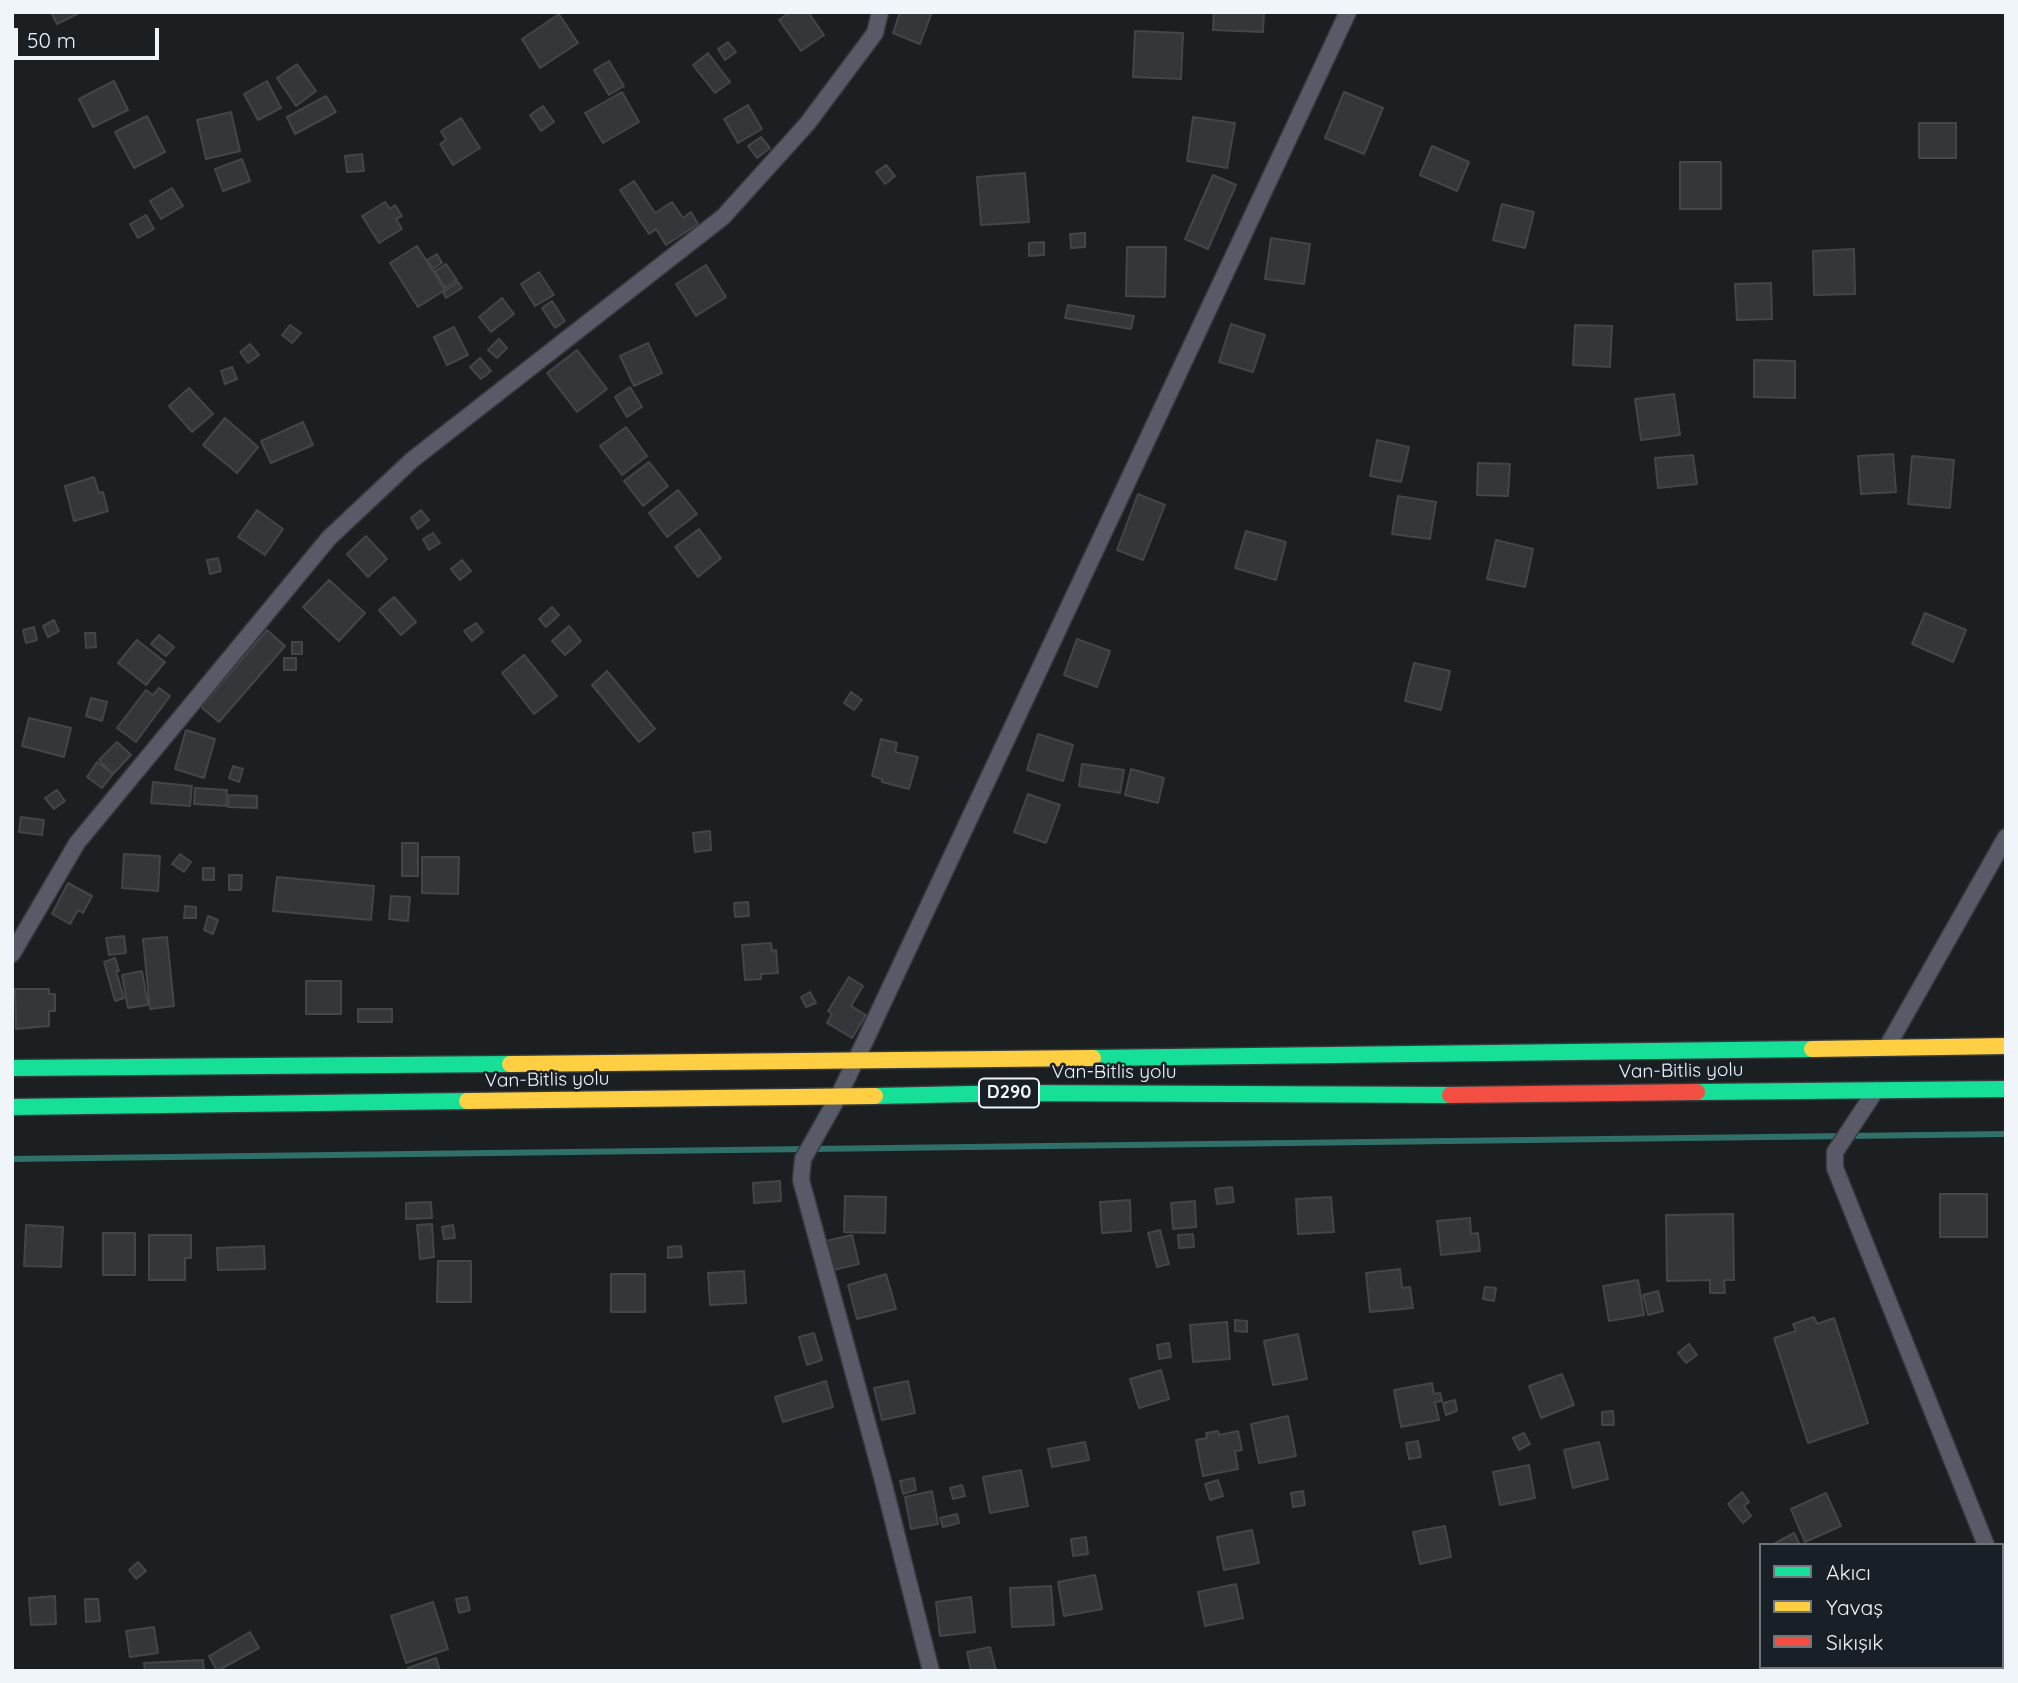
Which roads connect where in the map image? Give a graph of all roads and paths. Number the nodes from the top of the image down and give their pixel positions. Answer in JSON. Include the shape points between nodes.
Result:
{"nodes":[{"id":1,"x":880,"y":12,"type":"edge"},
{"id":2,"x":1348,"y":12,"type":"edge"},
{"id":3,"x":2006,"y":837,"type":"edge"},
{"id":4,"x":12,"y":954,"type":"edge"},
{"id":5,"x":2006,"y":1046,"type":"edge"},
{"id":6,"x":1887,"y":1047,"type":"junction"},
{"id":7,"x":856,"y":1061,"type":"junction"},
{"id":8,"x":12,"y":1068,"type":"edge"},
{"id":9,"x":2006,"y":1088,"type":"edge"},
{"id":10,"x":1876,"y":1090,"type":"junction"},
{"id":11,"x":838,"y":1097,"type":"junction"},
{"id":12,"x":12,"y":1107,"type":"edge"},
{"id":13,"x":1985,"y":1543,"type":"edge"},
{"id":14,"x":931,"y":1671,"type":"edge"}],
"edges":[{"from":1,"to":4,"type":"street","via":[[875,33],[807,124],[723,217],[412,460],[329,538],[77,842]]},
{"from":2,"to":7,"type":"street"},
{"from":3,"to":6,"type":"street"},
{"from":5,"to":6,"type":"highway","name":"Van-Bitlis yolu","number":"D290"},
{"from":6,"to":7,"type":"highway","name":"Van-Bitlis yolu","number":"D290"},
{"from":7,"to":8,"type":"highway","name":"Van-Bitlis yolu","number":"D290"},
{"from":7,"to":11,"type":"street"},
{"from":9,"to":10,"type":"highway","name":"Van-Bitlis yolu","number":"D290"},
{"from":10,"to":11,"type":"highway","name":"Van-Bitlis yolu","number":"D290"},
{"from":10,"to":13,"type":"street","via":[[1835,1160]]},
{"from":11,"to":12,"type":"highway","name":"Van-Bitlis yolu","number":"D290"},
{"from":11,"to":14,"type":"street","via":[[803,1160],[801,1180]]}]}
